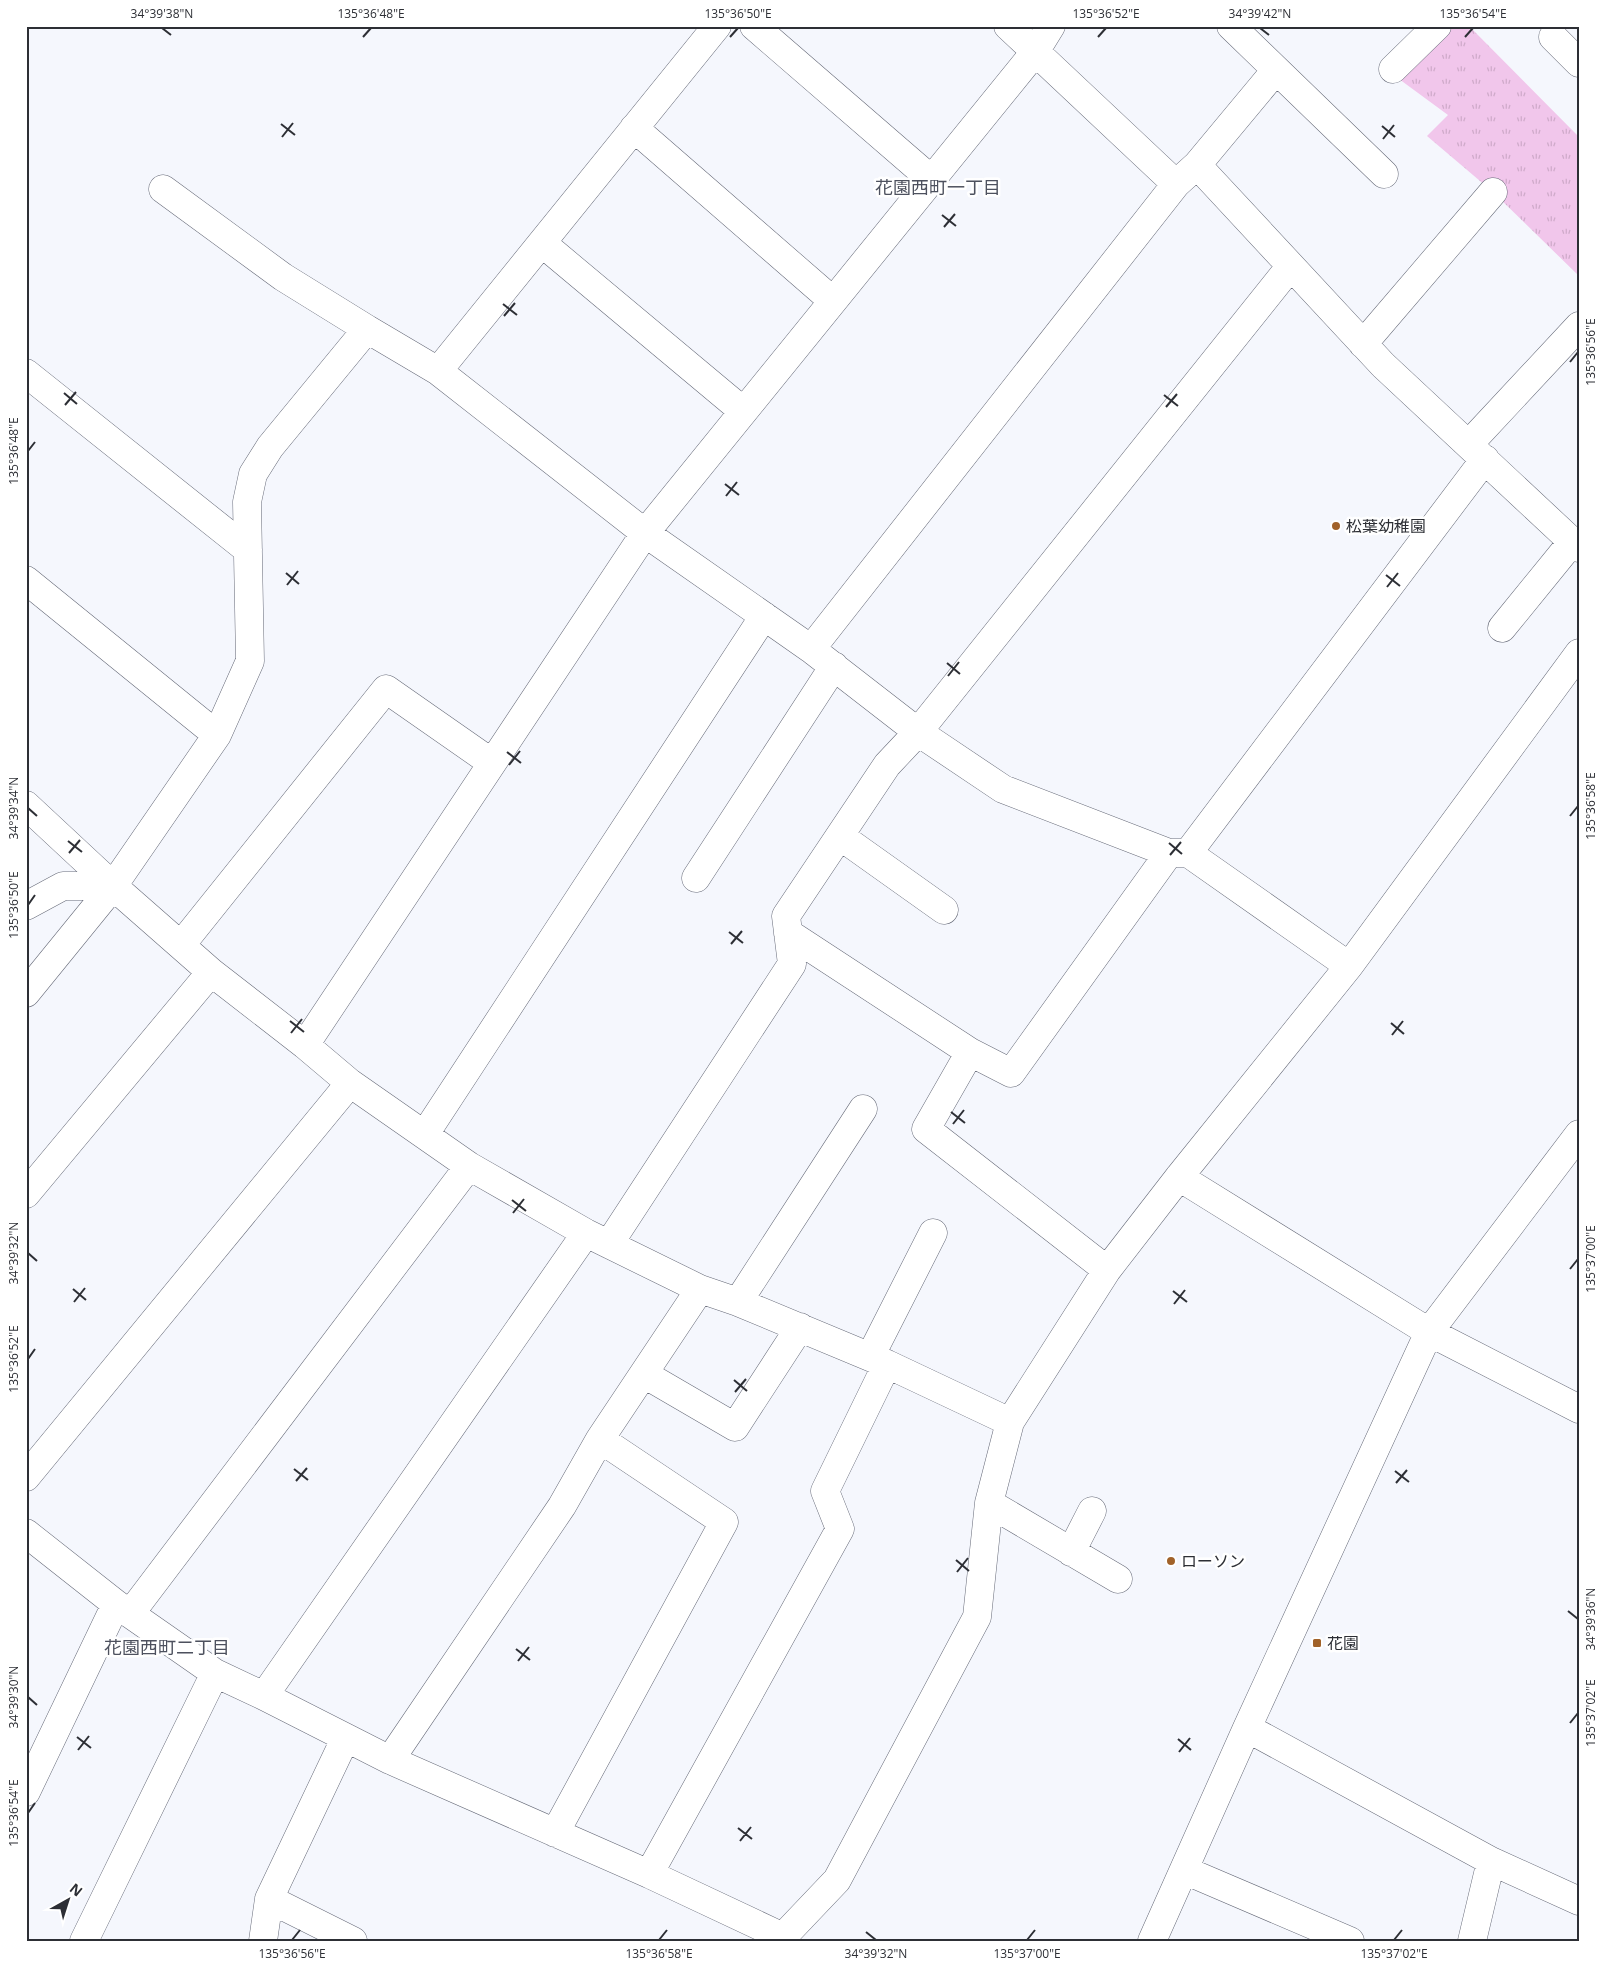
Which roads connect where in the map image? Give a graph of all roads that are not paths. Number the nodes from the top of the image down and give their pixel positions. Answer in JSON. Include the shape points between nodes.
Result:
{"nodes":[{"id":1,"x":717,"y":26,"type":"edge"},
{"id":2,"x":754,"y":26,"type":"edge"},
{"id":3,"x":1008,"y":26,"type":"edge"},
{"id":4,"x":1052,"y":26,"type":"edge"},
{"id":5,"x":1230,"y":26,"type":"edge"},
{"id":6,"x":1436,"y":26,"type":"edge"},
{"id":7,"x":1552,"y":37,"type":"dead end"},
{"id":8,"x":1035,"y":52,"type":"junction"},
{"id":9,"x":1579,"y":63,"type":"edge"},
{"id":10,"x":1393,"y":68,"type":"dead end"},
{"id":11,"x":1276,"y":70,"type":"junction"},
{"id":12,"x":634,"y":128,"type":"junction"},
{"id":13,"x":1197,"y":165,"type":"junction"},
{"id":14,"x":1384,"y":174,"type":"dead end"},
{"id":15,"x":932,"y":180,"type":"junction"},
{"id":16,"x":1176,"y":184,"type":"junction"},
{"id":17,"x":163,"y":189,"type":"dead end"},
{"id":18,"x":1493,"y":192,"type":"dead end"},
{"id":19,"x":542,"y":243,"type":"junction"},
{"id":20,"x":1290,"y":267,"type":"junction"},
{"id":21,"x":833,"y":301,"type":"junction"},
{"id":22,"x":1579,"y":326,"type":"edge"},
{"id":23,"x":367,"y":329,"type":"junction"},
{"id":24,"x":1363,"y":344,"type":"junction"},
{"id":25,"x":438,"y":371,"type":"junction"},
{"id":26,"x":26,"y":373,"type":"edge"},
{"id":27,"x":743,"y":411,"type":"junction"},
{"id":28,"x":1477,"y":451,"type":"junction"},
{"id":29,"x":645,"y":533,"type":"junction"},
{"id":30,"x":1575,"y":545,"type":"edge"},
{"id":31,"x":248,"y":550,"type":"junction"},
{"id":32,"x":26,"y":580,"type":"edge"},
{"id":33,"x":764,"y":616,"type":"junction"},
{"id":34,"x":1502,"y":628,"type":"dead end"},
{"id":35,"x":811,"y":648,"type":"junction"},
{"id":36,"x":1579,"y":653,"type":"edge"},
{"id":37,"x":834,"y":666,"type":"junction"},
{"id":38,"x":918,"y":732,"type":"junction"},
{"id":39,"x":217,"y":735,"type":"junction"},
{"id":40,"x":492,"y":763,"type":"junction"},
{"id":41,"x":26,"y":805,"type":"edge"},
{"id":42,"x":840,"y":836,"type":"junction"},
{"id":43,"x":1179,"y":853,"type":"junction"},
{"id":44,"x":696,"y":878,"type":"dead end"},
{"id":45,"x":113,"y":886,"type":"junction"},
{"id":46,"x":26,"y":906,"type":"edge"},
{"id":47,"x":944,"y":910,"type":"dead end"},
{"id":48,"x":788,"y":933,"type":"junction"},
{"id":49,"x":181,"y":945,"type":"junction"},
{"id":50,"x":1349,"y":966,"type":"junction"},
{"id":51,"x":211,"y":972,"type":"junction"},
{"id":52,"x":26,"y":993,"type":"edge"},
{"id":53,"x":305,"y":1045,"type":"junction"},
{"id":54,"x":970,"y":1052,"type":"junction"},
{"id":55,"x":350,"y":1083,"type":"junction"},
{"id":56,"x":863,"y":1110,"type":"dead end"},
{"id":57,"x":425,"y":1134,"type":"junction"},
{"id":58,"x":1579,"y":1134,"type":"edge"},
{"id":59,"x":469,"y":1166,"type":"junction"},
{"id":60,"x":1179,"y":1177,"type":"junction"},
{"id":61,"x":26,"y":1194,"type":"edge"},
{"id":62,"x":933,"y":1233,"type":"dead end"},
{"id":63,"x":598,"y":1238,"type":"junction"},
{"id":64,"x":1107,"y":1270,"type":"junction"},
{"id":65,"x":700,"y":1289,"type":"junction"},
{"id":66,"x":738,"y":1302,"type":"junction"},
{"id":67,"x":800,"y":1328,"type":"junction"},
{"id":68,"x":1429,"y":1332,"type":"junction"},
{"id":69,"x":878,"y":1361,"type":"junction"},
{"id":70,"x":644,"y":1374,"type":"junction"},
{"id":71,"x":1579,"y":1409,"type":"edge"},
{"id":72,"x":1010,"y":1422,"type":"junction"},
{"id":73,"x":600,"y":1439,"type":"junction"},
{"id":74,"x":26,"y":1477,"type":"edge"},
{"id":75,"x":989,"y":1503,"type":"junction"},
{"id":76,"x":1092,"y":1511,"type":"dead end"},
{"id":77,"x":26,"y":1533,"type":"edge"},
{"id":78,"x":1071,"y":1552,"type":"junction"},
{"id":79,"x":1118,"y":1579,"type":"dead end"},
{"id":80,"x":123,"y":1609,"type":"junction"},
{"id":81,"x":215,"y":1673,"type":"junction"},
{"id":82,"x":264,"y":1696,"type":"junction"},
{"id":83,"x":1247,"y":1728,"type":"junction"},
{"id":84,"x":345,"y":1739,"type":"junction"},
{"id":85,"x":390,"y":1760,"type":"junction"},
{"id":86,"x":28,"y":1783,"type":"edge"},
{"id":87,"x":555,"y":1833,"type":"junction"},
{"id":88,"x":1490,"y":1861,"type":"junction"},
{"id":89,"x":1184,"y":1870,"type":"junction"},
{"id":90,"x":649,"y":1874,"type":"junction"},
{"id":91,"x":270,"y":1899,"type":"junction"},
{"id":92,"x":1579,"y":1901,"type":"edge"},
{"id":93,"x":781,"y":1939,"type":"edge"},
{"id":94,"x":84,"y":1941,"type":"edge"},
{"id":95,"x":263,"y":1941,"type":"edge"},
{"id":96,"x":353,"y":1941,"type":"edge"},
{"id":97,"x":1152,"y":1941,"type":"edge"},
{"id":98,"x":1350,"y":1941,"type":"edge"},
{"id":99,"x":1472,"y":1941,"type":"edge"}],
"edges":[{"from":1,"to":12,"type":"street"},
{"from":2,"to":15,"type":"street"},
{"from":3,"to":8,"type":"street"},
{"from":4,"to":8,"type":"street"},
{"from":5,"to":11,"type":"street"},
{"from":6,"to":10,"type":"street"},
{"from":7,"to":9,"type":"street"},
{"from":8,"to":15,"type":"street"},
{"from":8,"to":16,"type":"street"},
{"from":11,"to":13,"type":"street"},
{"from":11,"to":14,"type":"street"},
{"from":12,"to":19,"type":"street"},
{"from":12,"to":21,"type":"street"},
{"from":13,"to":16,"type":"street"},
{"from":13,"to":20,"type":"street"},
{"from":15,"to":21,"type":"street"},
{"from":16,"to":35,"type":"street"},
{"from":17,"to":23,"type":"street","via":[[283,277]]},
{"from":18,"to":24,"type":"street"},
{"from":19,"to":25,"type":"street"},
{"from":19,"to":27,"type":"street"},
{"from":20,"to":24,"type":"street"},
{"from":20,"to":38,"type":"street"},
{"from":21,"to":27,"type":"street"},
{"from":22,"to":28,"type":"street"},
{"from":23,"to":25,"type":"street"},
{"from":23,"to":31,"type":"street","via":[[270,447],[253,474],[247,502]]},
{"from":24,"to":28,"type":"street"},
{"from":25,"to":29,"type":"street"},
{"from":26,"to":31,"type":"street"},
{"from":27,"to":29,"type":"street"},
{"from":28,"to":30,"type":"street"},
{"from":28,"to":43,"type":"street"},
{"from":29,"to":33,"type":"street"},
{"from":29,"to":40,"type":"street"},
{"from":30,"to":34,"type":"street"},
{"from":31,"to":39,"type":"street","via":[[250,661]]},
{"from":32,"to":39,"type":"street"},
{"from":33,"to":35,"type":"street"},
{"from":33,"to":57,"type":"street"},
{"from":35,"to":37,"type":"street"},
{"from":36,"to":50,"type":"street"},
{"from":37,"to":38,"type":"street"},
{"from":37,"to":44,"type":"street"},
{"from":38,"to":42,"type":"street","via":[[887,764]]},
{"from":38,"to":43,"type":"street","via":[[1003,789]]},
{"from":39,"to":45,"type":"street"},
{"from":40,"to":49,"type":"street","via":[[386,689]]},
{"from":40,"to":53,"type":"street"},
{"from":41,"to":45,"type":"street"},
{"from":42,"to":47,"type":"street"},
{"from":42,"to":48,"type":"street","via":[[786,916]]},
{"from":43,"to":50,"type":"street"},
{"from":43,"to":54,"type":"street","via":[[1011,1073]]},
{"from":45,"to":46,"type":"street","via":[[63,886]]},
{"from":45,"to":49,"type":"street"},
{"from":45,"to":52,"type":"street"},
{"from":48,"to":54,"type":"street"},
{"from":48,"to":63,"type":"street","via":[[792,964]]},
{"from":49,"to":51,"type":"street"},
{"from":50,"to":60,"type":"street"},
{"from":51,"to":53,"type":"street"},
{"from":51,"to":61,"type":"street"},
{"from":53,"to":55,"type":"street"},
{"from":54,"to":64,"type":"street","via":[[926,1129]]},
{"from":55,"to":57,"type":"street"},
{"from":55,"to":74,"type":"street"},
{"from":56,"to":66,"type":"street"},
{"from":57,"to":59,"type":"street"},
{"from":58,"to":68,"type":"street"},
{"from":59,"to":63,"type":"street"},
{"from":59,"to":80,"type":"street"},
{"from":60,"to":64,"type":"street"},
{"from":60,"to":68,"type":"street"},
{"from":62,"to":69,"type":"street"},
{"from":63,"to":65,"type":"street"},
{"from":63,"to":82,"type":"street"},
{"from":64,"to":72,"type":"street"},
{"from":65,"to":66,"type":"street"},
{"from":65,"to":70,"type":"street"},
{"from":66,"to":67,"type":"street"},
{"from":67,"to":69,"type":"street"},
{"from":67,"to":70,"type":"street","via":[[736,1427]]},
{"from":68,"to":71,"type":"street"},
{"from":68,"to":83,"type":"street"},
{"from":69,"to":72,"type":"street"},
{"from":69,"to":90,"type":"street","via":[[825,1490],[840,1529]]},
{"from":70,"to":73,"type":"street"},
{"from":72,"to":75,"type":"street"},
{"from":73,"to":85,"type":"street","via":[[562,1506]]},
{"from":73,"to":87,"type":"street","via":[[724,1522]]},
{"from":75,"to":78,"type":"street"},
{"from":75,"to":93,"type":"street","via":[[977,1617],[837,1880]]},
{"from":76,"to":78,"type":"street"},
{"from":77,"to":80,"type":"street"},
{"from":78,"to":79,"type":"street"},
{"from":80,"to":81,"type":"street"},
{"from":80,"to":86,"type":"street"},
{"from":81,"to":82,"type":"street"},
{"from":81,"to":94,"type":"street"},
{"from":82,"to":84,"type":"street"},
{"from":83,"to":88,"type":"street"},
{"from":83,"to":89,"type":"street"},
{"from":84,"to":85,"type":"street"},
{"from":84,"to":91,"type":"street"},
{"from":85,"to":87,"type":"street"},
{"from":87,"to":90,"type":"street"},
{"from":88,"to":92,"type":"street"},
{"from":88,"to":99,"type":"street"},
{"from":89,"to":97,"type":"street"},
{"from":89,"to":98,"type":"street"},
{"from":90,"to":93,"type":"street"},
{"from":91,"to":95,"type":"street"},
{"from":91,"to":96,"type":"street"}]}
